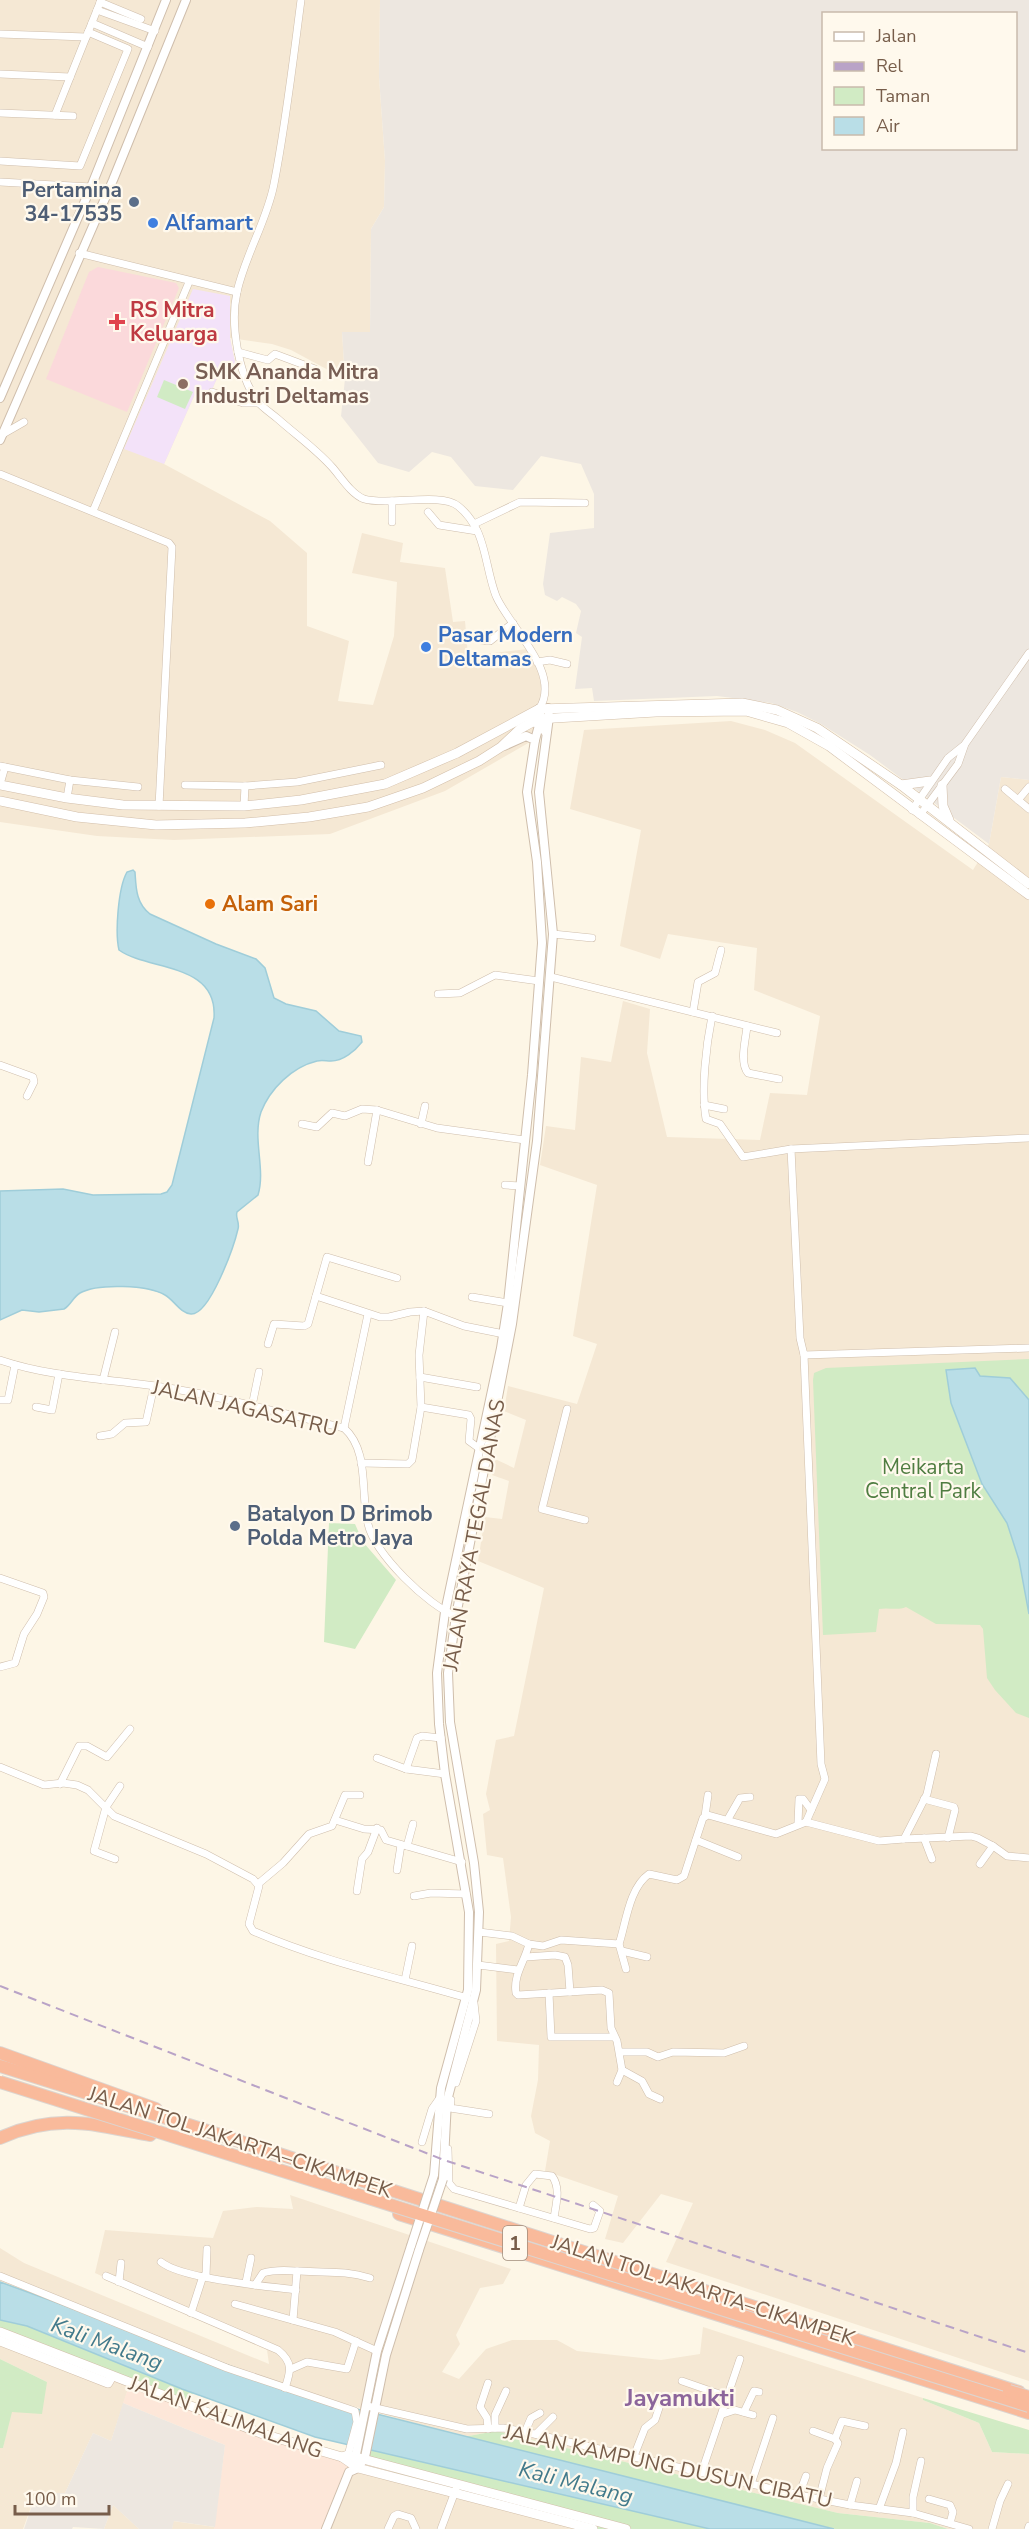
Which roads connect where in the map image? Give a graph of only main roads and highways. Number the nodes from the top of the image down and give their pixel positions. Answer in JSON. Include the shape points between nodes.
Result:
{"nodes":[{"id":1,"x":541,"y":715,"type":"junction"},
{"id":2,"x":519,"y":719,"type":"junction"},
{"id":3,"x":496,"y":732,"type":"junction"},
{"id":4,"x":546,"y":732,"type":"road end"},
{"id":5,"x":501,"y":747,"type":"junction"},
{"id":6,"x":930,"y":781,"type":"road end"},
{"id":7,"x":0,"y":784,"type":"edge"},
{"id":8,"x":942,"y":784,"type":"road end"},
{"id":9,"x":901,"y":785,"type":"junction"},
{"id":10,"x":0,"y":801,"type":"edge"},
{"id":11,"x":123,"y":805,"type":"junction"},
{"id":12,"x":122,"y":822,"type":"junction"},
{"id":13,"x":953,"y":825,"type":"junction"},
{"id":14,"x":1029,"y":884,"type":"edge"},
{"id":15,"x":1029,"y":895,"type":"edge"},
{"id":16,"x":0,"y":2053,"type":"edge"},
{"id":17,"x":0,"y":2067,"type":"edge"},
{"id":18,"x":0,"y":2076,"type":"edge"},
{"id":19,"x":0,"y":2082,"type":"edge"},
{"id":20,"x":0,"y":2087,"type":"edge"},
{"id":21,"x":192,"y":2126,"type":"junction"},
{"id":22,"x":150,"y":2135,"type":"junction"},
{"id":23,"x":0,"y":2138,"type":"edge"},
{"id":24,"x":0,"y":2332,"type":"edge"},
{"id":25,"x":0,"y":2341,"type":"edge"},
{"id":26,"x":110,"y":2379,"type":"junction"},
{"id":27,"x":1029,"y":2396,"type":"edge"},
{"id":28,"x":1029,"y":2406,"type":"edge"},
{"id":29,"x":1029,"y":2413,"type":"edge"},
{"id":30,"x":456,"y":2489,"type":"junction"},
{"id":31,"x":562,"y":2525,"type":"edge"},
{"id":32,"x":593,"y":2529,"type":"edge"},
{"id":33,"x":626,"y":2529,"type":"edge"}],
"edges":[{"from":1,"to":2,"type":"main road"},
{"from":1,"to":2,"type":"main road"},
{"from":1,"to":4,"type":"main road"},
{"from":1,"to":5,"type":"main road"},
{"from":1,"to":9,"type":"main road","via":[[726,703],[762,706],[817,728]]},
{"from":1,"to":15,"type":"main road","via":[[723,710],[767,715],[822,741]]},
{"from":2,"to":3,"type":"main road"},
{"from":3,"to":5,"type":"main road","via":[[504,737]]},
{"from":3,"to":11,"type":"main road","via":[[394,781],[326,797],[244,806]]},
{"from":5,"to":12,"type":"main road","via":[[461,771],[397,799],[349,811],[245,823]]},
{"from":6,"to":9,"type":"main road"},
{"from":7,"to":11,"type":"main road"},
{"from":8,"to":13,"type":"main road","via":[[943,806]]},
{"from":9,"to":13,"type":"main road"},
{"from":10,"to":12,"type":"main road"},
{"from":11,"to":12,"type":"main road"},
{"from":13,"to":14,"type":"main road"},
{"from":16,"to":21,"type":"highway","via":[[141,2101]]},
{"from":17,"to":21,"type":"highway","name":"JALAN TOL JAKARTA–CIKAMPEK","number":"1"},
{"from":18,"to":27,"type":"highway","number":"1","bridge":true},
{"from":19,"to":28,"type":"highway","number":"1","bridge":true},
{"from":20,"to":22,"type":"highway","name":"JALAN TOL JAKARTA–CIKAMPEK","number":"1"},
{"from":21,"to":27,"type":"highway","name":"JALAN TOL JAKARTA–CIKAMPEK","number":"1"},
{"from":22,"to":23,"type":"highway","via":[[86,2123],[50,2122]]},
{"from":22,"to":29,"type":"highway","name":"JALAN TOL JAKARTA–CIKAMPEK","number":"1"},
{"from":24,"to":26,"type":"main road","name":"JALAN KALIMALANG"},
{"from":25,"to":26,"type":"main road","name":"JALAN KALIMALANG"},
{"from":26,"to":30,"type":"main road","name":"JALAN KALIMALANG","via":[[263,2434]]},
{"from":30,"to":31,"type":"main road"},
{"from":30,"to":33,"type":"main road"},
{"from":31,"to":32,"type":"main road"}]}
